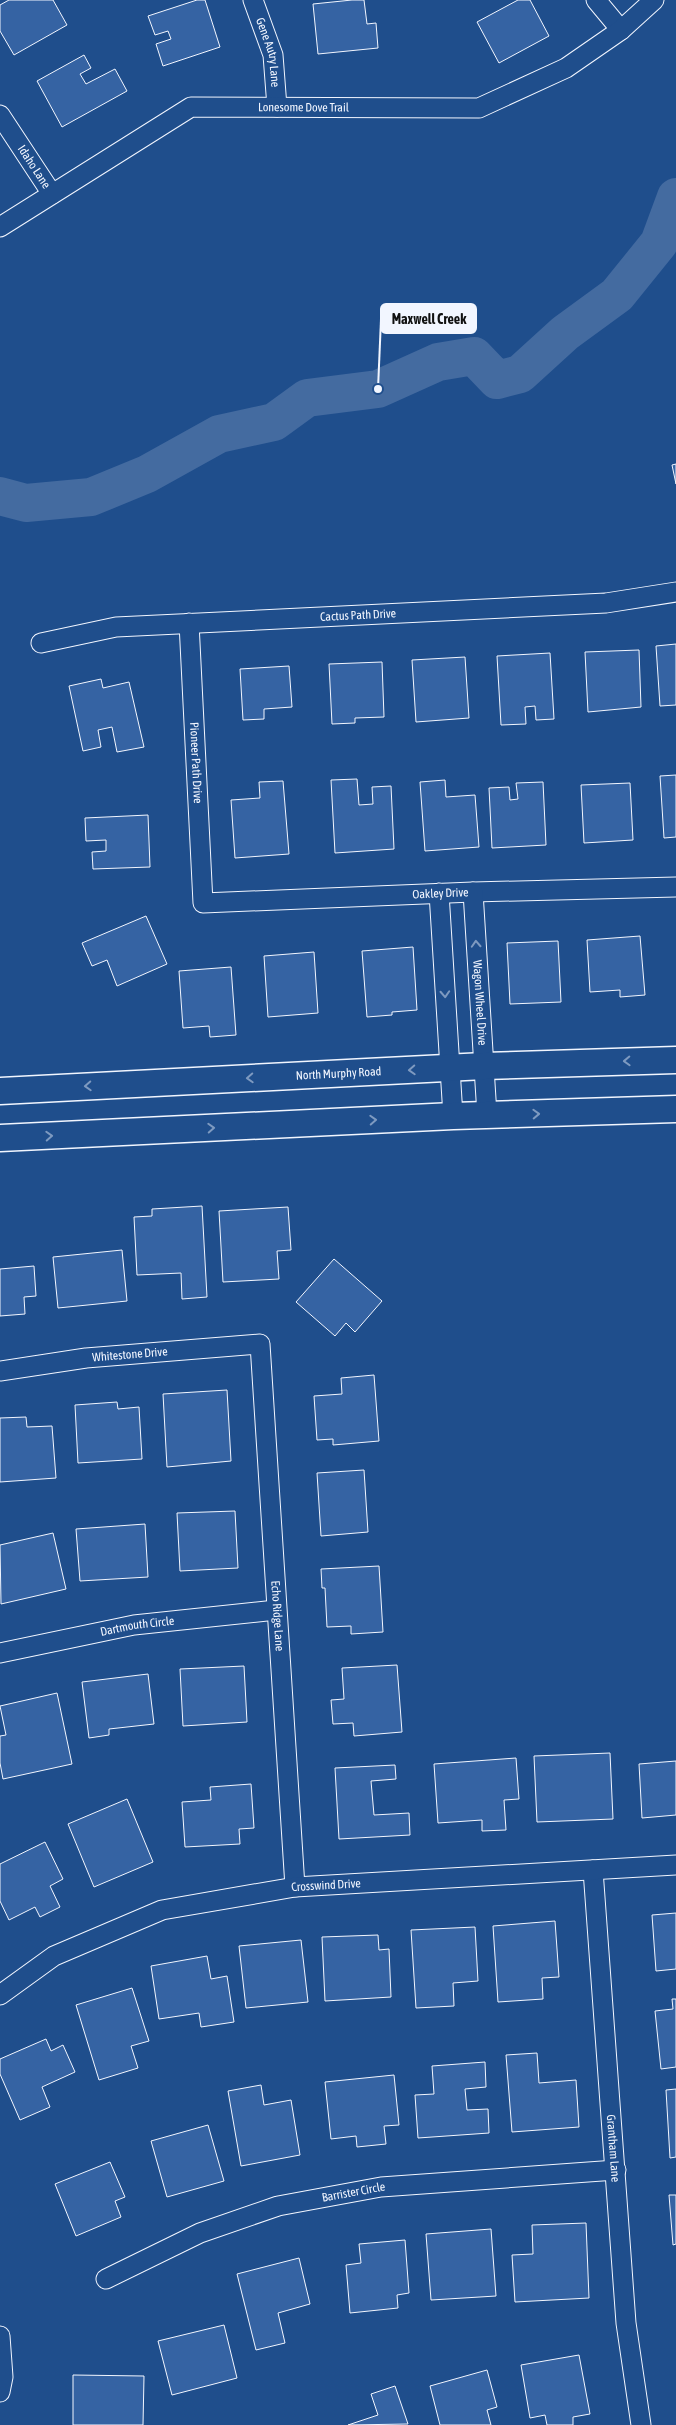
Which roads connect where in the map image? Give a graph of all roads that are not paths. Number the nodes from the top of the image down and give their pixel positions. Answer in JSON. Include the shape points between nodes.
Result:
{"nodes":[{"id":1,"x":253,"y":0,"type":"edge"},
{"id":2,"x":596,"y":0,"type":"edge"},
{"id":3,"x":654,"y":0,"type":"edge"},
{"id":4,"x":621,"y":30,"type":"junction"},
{"id":5,"x":277,"y":107,"type":"junction"},
{"id":6,"x":0,"y":115,"type":"edge"},
{"id":7,"x":52,"y":194,"type":"junction"},
{"id":8,"x":0,"y":228,"type":"edge"},
{"id":9,"x":676,"y":592,"type":"edge"},
{"id":10,"x":189,"y":623,"type":"junction"},
{"id":11,"x":41,"y":643,"type":"dead end"},
{"id":12,"x":676,"y":887,"type":"edge"},
{"id":13,"x":473,"y":892,"type":"junction"},
{"id":14,"x":439,"y":893,"type":"junction"},
{"id":15,"x":203,"y":904,"type":"joint"},
{"id":16,"x":676,"y":1060,"type":"edge"},
{"id":17,"x":484,"y":1066,"type":"junction"},
{"id":18,"x":450,"y":1068,"type":"junction"},
{"id":19,"x":0,"y":1091,"type":"edge"},
{"id":20,"x":676,"y":1109,"type":"edge"},
{"id":21,"x":487,"y":1115,"type":"junction"},
{"id":22,"x":452,"y":1116,"type":"junction"},
{"id":23,"x":0,"y":1138,"type":"edge"},
{"id":24,"x":260,"y":1344,"type":"joint"},
{"id":25,"x":0,"y":1371,"type":"edge"},
{"id":26,"x":276,"y":1610,"type":"junction"},
{"id":27,"x":0,"y":1653,"type":"edge"},
{"id":28,"x":676,"y":1865,"type":"edge"},
{"id":29,"x":593,"y":1870,"type":"junction"},
{"id":30,"x":295,"y":1886,"type":"junction"},
{"id":31,"x":0,"y":1995,"type":"edge"},
{"id":32,"x":616,"y":2170,"type":"junction"},
{"id":33,"x":106,"y":2279,"type":"dead end"},
{"id":34,"x":0,"y":2336,"type":"edge"},
{"id":35,"x":0,"y":2392,"type":"edge"},
{"id":36,"x":641,"y":2425,"type":"edge"}],
"edges":[{"from":1,"to":5,"type":"street","name":"Gene Autry Lane","via":[[273,56]]},
{"from":2,"to":4,"type":"street"},
{"from":3,"to":4,"type":"street","name":"Lonesome Dove Trail"},
{"from":4,"to":5,"type":"street","name":"Lonesome Dove Trail","via":[[566,68],[479,108]]},
{"from":5,"to":7,"type":"street","name":"Lonesome Dove Trail","via":[[191,106]]},
{"from":6,"to":7,"type":"street","name":"Idaho Lane"},
{"from":7,"to":8,"type":"street","name":"Lonesome Dove Trail"},
{"from":9,"to":10,"type":"street","name":"Cactus Path Drive","via":[[606,604]]},
{"from":10,"to":11,"type":"street","name":"Cactus Path Drive","via":[[116,627]]},
{"from":10,"to":15,"type":"street","name":"Pioneer Path Drive"},
{"from":12,"to":13,"type":"street","name":"Oakley Drive"},
{"from":13,"to":14,"type":"street","name":"Oakley Drive"},
{"from":17,"to":13,"type":"street","name":"Wagon Wheel Drive","one_way":true},
{"from":14,"to":15,"type":"street","name":"Oakley Drive"},
{"from":14,"to":18,"type":"street","one_way":true},
{"from":16,"to":17,"type":"main road","name":"North Murphy Road","one_way":true},
{"from":17,"to":18,"type":"main road","name":"North Murphy Road"},
{"from":17,"to":21,"type":"street","name":"Wagon Wheel Drive"},
{"from":18,"to":19,"type":"main road","name":"North Murphy Road","one_way":true},
{"from":18,"to":22,"type":"street"},
{"from":21,"to":20,"type":"main road","one_way":true},
{"from":21,"to":22,"type":"main road"},
{"from":23,"to":22,"type":"main road","one_way":true},
{"from":24,"to":25,"type":"street","name":"Whitestone Drive","via":[[86,1358]]},
{"from":24,"to":26,"type":"street","name":"Echo Ridge Lane"},
{"from":26,"to":27,"type":"street","name":"Dartmouth Circle","via":[[134,1625]]},
{"from":26,"to":30,"type":"street","name":"Echo Ridge Lane"},
{"from":28,"to":29,"type":"street","name":"Crosswind Drive"},
{"from":29,"to":30,"type":"street","name":"Crosswind Drive"},
{"from":29,"to":32,"type":"street","name":"Grantham Lane"},
{"from":30,"to":31,"type":"street","name":"Crosswind Drive","via":[[162,1910],[54,1956]]},
{"from":32,"to":33,"type":"street","name":"Barrister Circle","via":[[382,2187],[278,2206],[200,2233]]},
{"from":32,"to":36,"type":"street","name":"Grantham Lane","via":[[626,2323]]},
{"from":34,"to":35,"type":"street","via":[[3,2377]]}]}
